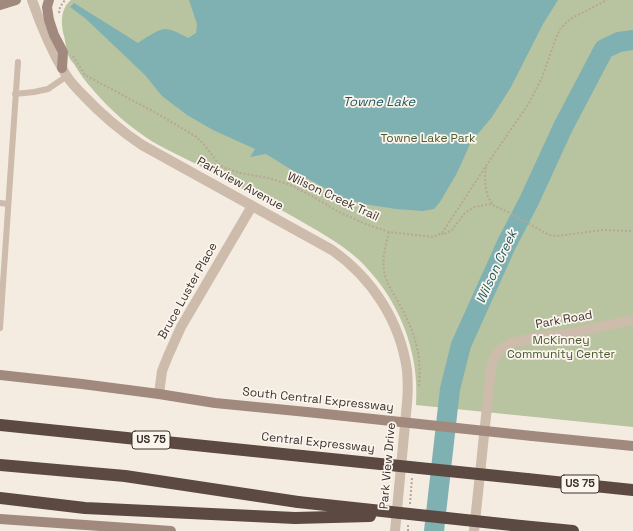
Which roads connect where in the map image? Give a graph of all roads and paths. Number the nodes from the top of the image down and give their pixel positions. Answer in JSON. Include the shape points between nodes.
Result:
{"nodes":[{"id":1,"x":16,"y":0,"type":"edge"},
{"id":2,"x":32,"y":0,"type":"edge"},
{"id":3,"x":49,"y":0,"type":"edge"},
{"id":4,"x":65,"y":0,"type":"edge"},
{"id":5,"x":607,"y":0,"type":"edge"},
{"id":6,"x":0,"y":5,"type":"edge"},
{"id":7,"x":59,"y":19,"type":"dead end"},
{"id":8,"x":73,"y":55,"type":"dead end"},
{"id":9,"x":18,"y":62,"type":"dead end"},
{"id":10,"x":65,"y":72,"type":"junction"},
{"id":11,"x":16,"y":94,"type":"junction"},
{"id":12,"x":486,"y":166,"type":"junction"},
{"id":13,"x":0,"y":203,"type":"edge"},
{"id":14,"x":8,"y":204,"type":"junction"},
{"id":15,"x":252,"y":206,"type":"junction"},
{"id":16,"x":497,"y":206,"type":"junction"},
{"id":17,"x":633,"y":231,"type":"edge"},
{"id":18,"x":390,"y":232,"type":"junction"},
{"id":19,"x":442,"y":233,"type":"junction"},
{"id":20,"x":402,"y":307,"type":"dead end"},
{"id":21,"x":633,"y":320,"type":"edge"},
{"id":22,"x":0,"y":328,"type":"edge"},
{"id":23,"x":0,"y":375,"type":"edge"},
{"id":24,"x":158,"y":394,"type":"junction"},
{"id":25,"x":407,"y":403,"type":"joint"},
{"id":26,"x":0,"y":425,"type":"edge"},
{"id":27,"x":633,"y":446,"type":"edge"},
{"id":28,"x":0,"y":465,"type":"edge"},
{"id":29,"x":633,"y":490,"type":"edge"},
{"id":30,"x":0,"y":498,"type":"edge"},
{"id":31,"x":417,"y":515,"type":"junction"},
{"id":32,"x":0,"y":519,"type":"edge"},
{"id":33,"x":52,"y":527,"type":"edge"},
{"id":34,"x":124,"y":529,"type":"edge"},
{"id":35,"x":171,"y":531,"type":"edge"},
{"id":36,"x":395,"y":531,"type":"edge"},
{"id":37,"x":474,"y":531,"type":"edge"},
{"id":38,"x":573,"y":531,"type":"edge"}],
"edges":[{"from":1,"to":6,"type":"main road"},
{"from":2,"to":10,"type":"street","name":"Parkview Avenue","via":[[48,40]]},
{"from":3,"to":10,"type":"main road","via":[[49,20],[63,52]]},
{"from":4,"to":7,"type":"path","via":[[60,7]]},
{"from":5,"to":12,"type":"path","via":[[570,19],[560,29],[541,80]]},
{"from":8,"to":18,"type":"path","name":"Wilson Creek Trail","via":[[85,74],[195,136],[222,166],[240,173],[288,184],[339,212]]},
{"from":9,"to":11,"type":"lane"},
{"from":10,"to":11,"type":"lane","via":[[48,89]]},
{"from":10,"to":15,"type":"street","name":"Parkview Avenue","via":[[93,106],[122,132]]},
{"from":11,"to":14,"type":"lane"},
{"from":12,"to":16,"type":"path","via":[[485,180],[489,200]]},
{"from":12,"to":19,"type":"path"},
{"from":13,"to":14,"type":"lane"},
{"from":14,"to":22,"type":"lane"},
{"from":15,"to":24,"type":"street","name":"Bruce Luster Place","via":[[181,327],[162,371]]},
{"from":15,"to":25,"type":"street","name":"Parkview Avenue","via":[[332,250],[377,294],[394,326],[404,354],[408,385]]},
{"from":16,"to":17,"type":"path","via":[[549,235],[603,230]]},
{"from":16,"to":19,"type":"path","via":[[489,204],[474,207],[464,214],[452,230],[443,235]]},
{"from":18,"to":19,"type":"path","name":"Wilson Creek Trail","via":[[433,237]]},
{"from":18,"to":20,"type":"path","via":[[384,257],[384,272]]},
{"from":21,"to":37,"type":"street","name":"Park Road","via":[[511,343],[496,354],[492,363]]},
{"from":23,"to":24,"type":"main road","name":"South Central Expressway"},
{"from":24,"to":27,"type":"main road","name":"South Central Expressway","bridge":true,"via":[[215,403]]},
{"from":25,"to":36,"type":"street","name":"Park View Drive"},
{"from":26,"to":29,"type":"highway","name":"Central Expressway","number":"US 75","bridge":true},
{"from":28,"to":31,"type":"highway","bridge":true,"via":[[125,476],[298,502]]},
{"from":30,"to":31,"type":"highway","bridge":true,"via":[[84,508],[295,518]]},
{"from":31,"to":38,"type":"highway","bridge":true},
{"from":32,"to":33,"type":"main road"},
{"from":33,"to":34,"type":"main road"},
{"from":34,"to":35,"type":"main road"}]}
